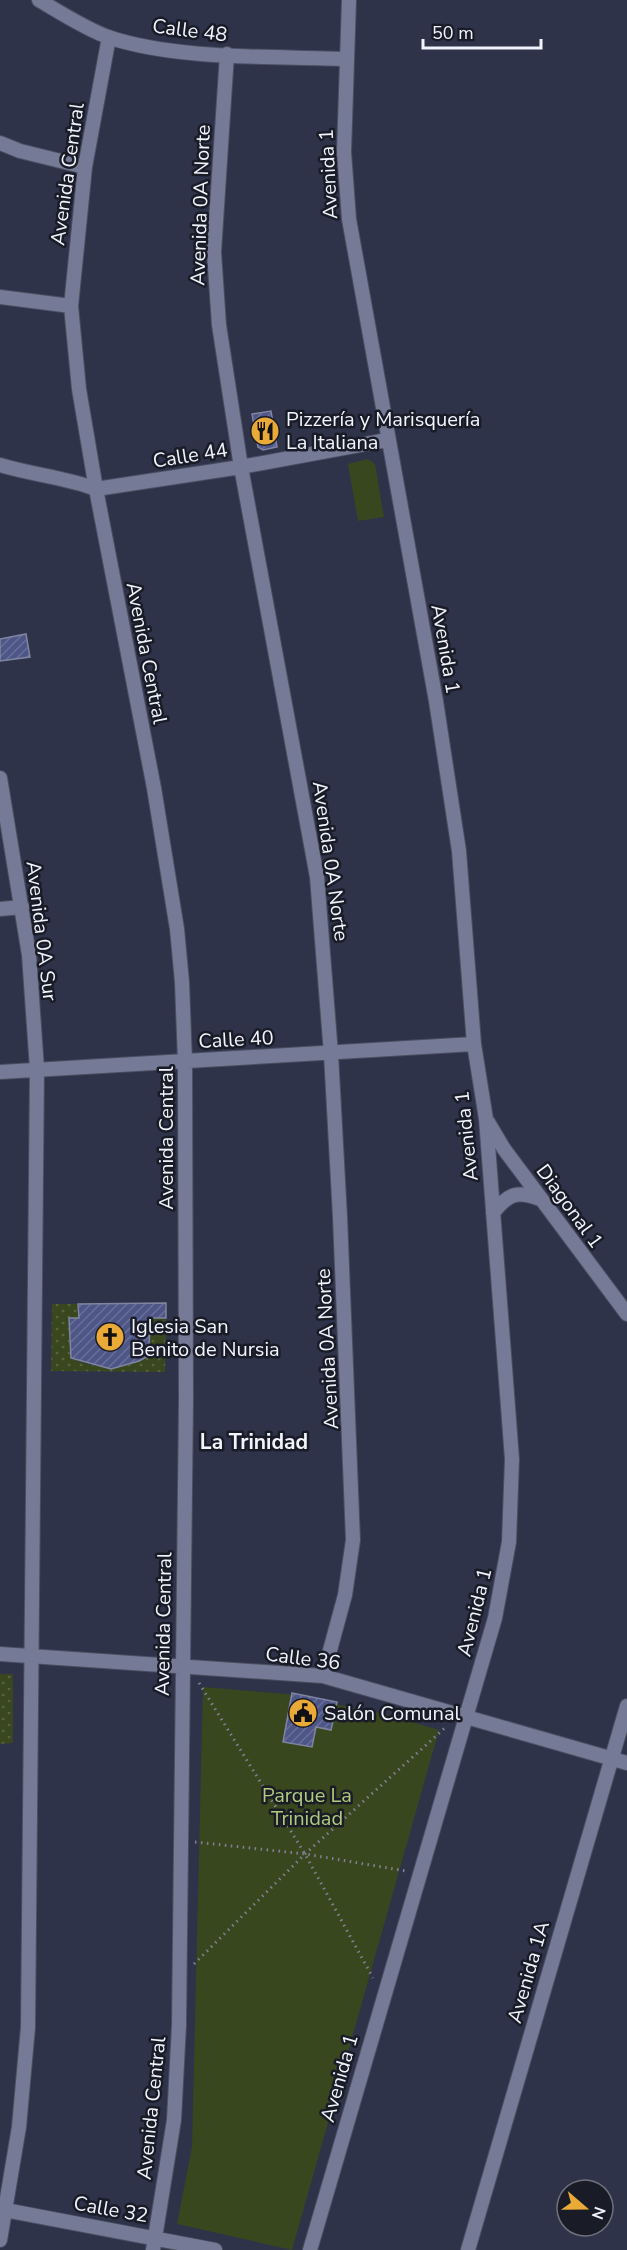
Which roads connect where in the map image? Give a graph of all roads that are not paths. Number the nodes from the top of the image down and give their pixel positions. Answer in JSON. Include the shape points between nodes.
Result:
{"nodes":[{"id":1,"x":39,"y":0,"type":"edge"},
{"id":2,"x":349,"y":0,"type":"edge"},
{"id":3,"x":109,"y":37,"type":"junction"},
{"id":4,"x":227,"y":54,"type":"junction"},
{"id":5,"x":345,"y":59,"type":"junction"},
{"id":6,"x":0,"y":143,"type":"edge"},
{"id":7,"x":85,"y":167,"type":"junction"},
{"id":8,"x":0,"y":297,"type":"edge"},
{"id":9,"x":71,"y":306,"type":"junction"},
{"id":10,"x":387,"y":440,"type":"junction"},
{"id":11,"x":0,"y":465,"type":"edge"},
{"id":12,"x":241,"y":467,"type":"junction"},
{"id":13,"x":96,"y":489,"type":"junction"},
{"id":14,"x":0,"y":778,"type":"edge"},
{"id":15,"x":22,"y":907,"type":"junction"},
{"id":16,"x":0,"y":909,"type":"edge"},
{"id":17,"x":474,"y":1044,"type":"junction"},
{"id":18,"x":331,"y":1054,"type":"junction"},
{"id":19,"x":185,"y":1062,"type":"junction"},
{"id":20,"x":37,"y":1069,"type":"junction"},
{"id":21,"x":0,"y":1072,"type":"edge"},
{"id":22,"x":486,"y":1119,"type":"junction"},
{"id":23,"x":540,"y":1198,"type":"junction"},
{"id":24,"x":493,"y":1213,"type":"junction"},
{"id":25,"x":627,"y":1314,"type":"edge"},
{"id":26,"x":0,"y":1654,"type":"edge"},
{"id":27,"x":33,"y":1657,"type":"junction"},
{"id":28,"x":183,"y":1666,"type":"junction"},
{"id":29,"x":323,"y":1677,"type":"junction"},
{"id":30,"x":627,"y":1706,"type":"edge"},
{"id":31,"x":466,"y":1716,"type":"junction"},
{"id":32,"x":612,"y":1759,"type":"junction"},
{"id":33,"x":627,"y":1763,"type":"edge"},
{"id":34,"x":2,"y":2210,"type":"edge"},
{"id":35,"x":0,"y":2240,"type":"edge"},
{"id":36,"x":154,"y":2243,"type":"edge"},
{"id":37,"x":215,"y":2250,"type":"edge"},
{"id":38,"x":310,"y":2250,"type":"edge"},
{"id":39,"x":468,"y":2250,"type":"edge"}],
"edges":[{"from":1,"to":3,"type":"street","name":"Calle 48"},
{"from":2,"to":5,"type":"street","name":"Avenida 1"},
{"from":3,"to":4,"type":"street","name":"Calle 48","via":[[165,49]]},
{"from":3,"to":7,"type":"street","name":"Avenida Central"},
{"from":4,"to":5,"type":"street","name":"Calle 48"},
{"from":4,"to":12,"type":"street","name":"Avenida 0A Norte","via":[[215,288]]},
{"from":5,"to":10,"type":"street","name":"Avenida 1","via":[[344,152],[349,219]]},
{"from":6,"to":7,"type":"street"},
{"from":7,"to":9,"type":"street","name":"Avenida Central"},
{"from":8,"to":9,"type":"street"},
{"from":9,"to":13,"type":"street","name":"Avenida Central","via":[[79,389]]},
{"from":10,"to":12,"type":"street","name":"Calle 44"},
{"from":10,"to":17,"type":"street","name":"Avenida 1","via":[[458,841]]},
{"from":11,"to":13,"type":"street","name":"Calle 44"},
{"from":12,"to":13,"type":"street","name":"Calle 44"},
{"from":12,"to":18,"type":"street","name":"Avenida 0A Norte","via":[[317,877]]},
{"from":13,"to":19,"type":"street","name":"Avenida Central","via":[[177,929]]},
{"from":14,"to":15,"type":"street","name":"Avenida 0A Sur"},
{"from":15,"to":16,"type":"street"},
{"from":15,"to":20,"type":"street","name":"Avenida 0A Sur"},
{"from":17,"to":18,"type":"street","name":"Calle 40"},
{"from":17,"to":22,"type":"street","name":"Avenida 1"},
{"from":18,"to":19,"type":"street","name":"Calle 40"},
{"from":18,"to":29,"type":"street","name":"Avenida 0A Norte","via":[[353,1540],[345,1595]]},
{"from":19,"to":20,"type":"street","name":"Calle 40"},
{"from":19,"to":28,"type":"street","name":"Avenida Central"},
{"from":20,"to":21,"type":"street","name":"Calle 40"},
{"from":20,"to":27,"type":"street","name":"Avenida 0A Sur"},
{"from":22,"to":23,"type":"street","name":"Diagonal 1"},
{"from":22,"to":24,"type":"street","name":"Avenida 1"},
{"from":23,"to":24,"type":"street","via":[[513,1193]]},
{"from":23,"to":25,"type":"street","name":"Diagonal 1"},
{"from":24,"to":31,"type":"street","name":"Avenida 1","via":[[512,1449],[511,1518],[495,1618]]},
{"from":26,"to":27,"type":"street","name":"Calle 36"},
{"from":27,"to":28,"type":"street","name":"Calle 36"},
{"from":27,"to":34,"type":"street","name":"Avenida 0A Sur","via":[[28,2027],[19,2127]]},
{"from":28,"to":29,"type":"street","name":"Calle 36"},
{"from":28,"to":36,"type":"street","name":"Avenida Central","via":[[179,2025],[174,2120]]},
{"from":29,"to":31,"type":"street","name":"Calle 36"},
{"from":30,"to":32,"type":"street","name":"Avenida 1A"},
{"from":31,"to":32,"type":"street","name":"Calle 36"},
{"from":31,"to":38,"type":"street","name":"Avenida 1"},
{"from":32,"to":33,"type":"street","name":"Calle 36"},
{"from":32,"to":39,"type":"street","name":"Avenida 1A"},
{"from":34,"to":35,"type":"street","name":"Avenida 0A Sur"},
{"from":34,"to":36,"type":"street","name":"Calle 32"},
{"from":36,"to":37,"type":"street","name":"Calle 32"}]}
